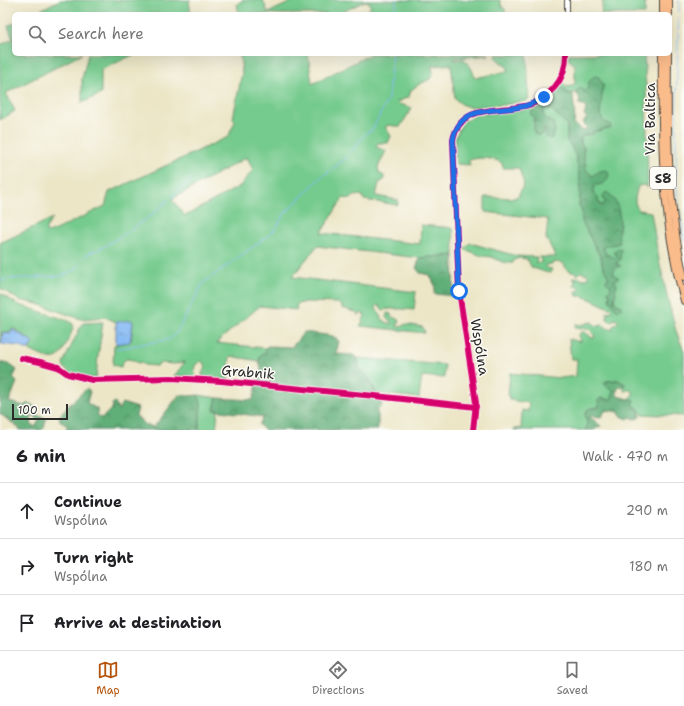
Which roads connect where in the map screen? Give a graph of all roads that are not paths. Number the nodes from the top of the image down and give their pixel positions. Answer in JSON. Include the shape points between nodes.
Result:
{"nodes":[{"id":1,"x":567,"y":0,"type":"edge"},
{"id":2,"x":663,"y":0,"type":"edge"},
{"id":3,"x":669,"y":0,"type":"edge"},
{"id":4,"x":567,"y":12,"type":"edge"},
{"id":5,"x":662,"y":12,"type":"edge"},
{"id":6,"x":669,"y":12,"type":"edge"},
{"id":7,"x":566,"y":56,"type":"edge"},
{"id":8,"x":662,"y":56,"type":"edge"},
{"id":9,"x":668,"y":56,"type":"edge"},
{"id":10,"x":684,"y":277,"type":"edge"},
{"id":11,"x":684,"y":301,"type":"edge"},
{"id":12,"x":21,"y":358,"type":"dead end"},
{"id":13,"x":476,"y":407,"type":"junction"},
{"id":14,"x":473,"y":430,"type":"edge"}],
"edges":[{"from":1,"to":4,"type":"street"},
{"from":2,"to":5,"type":"highway"},
{"from":3,"to":6,"type":"highway"},
{"from":7,"to":13,"type":"street","name":"Wspólna","via":[[559,82],[544,97],[523,106],[475,113],[466,117],[455,130],[453,140],[459,291]]},
{"from":8,"to":11,"type":"highway","name":"Via Baltica","number":"S8","via":[[661,136],[664,188],[672,249]]},
{"from":9,"to":10,"type":"highway","name":"Via Baltica","number":"S8","via":[[667,135],[670,187]]},
{"from":12,"to":13,"type":"street","name":"Grabnik","via":[[58,367],[68,374],[92,380],[171,378],[221,381]]},
{"from":13,"to":14,"type":"street","name":"Wspólna"}]}
